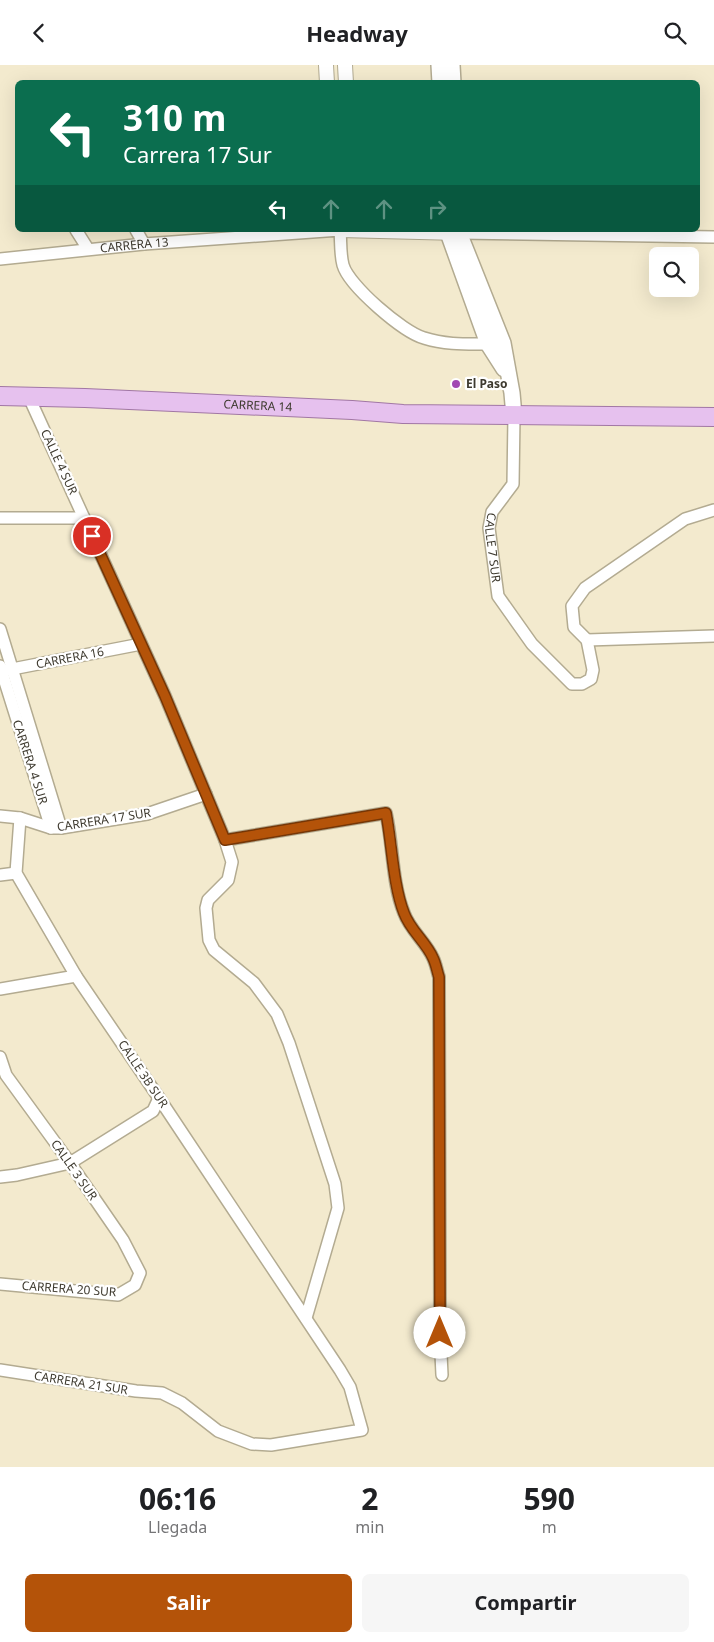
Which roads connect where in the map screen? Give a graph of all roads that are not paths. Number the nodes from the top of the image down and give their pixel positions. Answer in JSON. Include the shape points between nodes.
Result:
{"nodes":[{"id":1,"x":326,"y":65,"type":"edge"},
{"id":2,"x":345,"y":65,"type":"edge"},
{"id":3,"x":439,"y":65,"type":"edge"},
{"id":4,"x":452,"y":65,"type":"edge"},
{"id":5,"x":327,"y":80,"type":"edge"},
{"id":6,"x":346,"y":80,"type":"edge"},
{"id":7,"x":440,"y":80,"type":"edge"},
{"id":8,"x":453,"y":80,"type":"edge"},
{"id":9,"x":77,"y":232,"type":"edge"},
{"id":10,"x":137,"y":232,"type":"edge"},
{"id":11,"x":312,"y":232,"type":"edge"},
{"id":12,"x":340,"y":232,"type":"edge"},
{"id":13,"x":453,"y":232,"type":"edge"},
{"id":14,"x":714,"y":237,"type":"edge"},
{"id":15,"x":144,"y":244,"type":"junction"},
{"id":16,"x":88,"y":249,"type":"junction"},
{"id":17,"x":0,"y":259,"type":"edge"},
{"id":18,"x":488,"y":344,"type":"junction"},
{"id":19,"x":508,"y":376,"type":"junction"},
{"id":20,"x":28,"y":395,"type":"junction"},
{"id":21,"x":0,"y":396,"type":"edge"},
{"id":22,"x":514,"y":415,"type":"junction"},
{"id":23,"x":714,"y":417,"type":"edge"},
{"id":24,"x":714,"y":510,"type":"edge"},
{"id":25,"x":0,"y":518,"type":"edge"},
{"id":26,"x":84,"y":518,"type":"junction"},
{"id":27,"x":0,"y":629,"type":"edge"},
{"id":28,"x":714,"y":636,"type":"edge"},
{"id":29,"x":587,"y":640,"type":"junction"},
{"id":30,"x":141,"y":644,"type":"junction"},
{"id":31,"x":4,"y":669,"type":"edge"},
{"id":32,"x":206,"y":794,"type":"junction"},
{"id":33,"x":0,"y":817,"type":"edge"},
{"id":34,"x":20,"y":819,"type":"junction"},
{"id":35,"x":56,"y":828,"type":"junction"},
{"id":36,"x":225,"y":840,"type":"junction"},
{"id":37,"x":16,"y":873,"type":"junction"},
{"id":38,"x":0,"y":875,"type":"edge"},
{"id":39,"x":76,"y":976,"type":"junction"},
{"id":40,"x":0,"y":989,"type":"edge"},
{"id":41,"x":0,"y":1057,"type":"edge"},
{"id":42,"x":3,"y":1075,"type":"edge"},
{"id":43,"x":159,"y":1098,"type":"junction"},
{"id":44,"x":70,"y":1163,"type":"junction"},
{"id":45,"x":0,"y":1177,"type":"edge"},
{"id":46,"x":0,"y":1284,"type":"edge"},
{"id":47,"x":135,"y":1285,"type":"joint"},
{"id":48,"x":306,"y":1318,"type":"junction"},
{"id":49,"x":0,"y":1370,"type":"edge"},
{"id":50,"x":442,"y":1375,"type":"dead end"},
{"id":51,"x":162,"y":1393,"type":"joint"}],
"edges":[{"from":1,"to":5,"type":"street"},
{"from":2,"to":6,"type":"street"},
{"from":3,"to":7,"type":"main road"},
{"from":4,"to":8,"type":"main road"},
{"from":9,"to":16,"type":"street"},
{"from":10,"to":15,"type":"street"},
{"from":11,"to":15,"type":"street","name":"CARRERA 13"},
{"from":12,"to":18,"type":"street","via":[[343,266],[371,302],[421,338],[448,344]]},
{"from":13,"to":14,"type":"street"},
{"from":13,"to":18,"type":"main road"},
{"from":13,"to":19,"type":"main road","via":[[503,343]]},
{"from":15,"to":16,"type":"street","name":"CARRERA 13"},
{"from":16,"to":17,"type":"street","name":"CARRERA 13"},
{"from":18,"to":19,"type":"main road"},
{"from":19,"to":22,"type":"main road"},
{"from":20,"to":21,"type":"main road","name":"CARRERA 14"},
{"from":20,"to":22,"type":"main road","name":"CARRERA 14","via":[[403,414]]},
{"from":20,"to":26,"type":"street","name":"CALLE 4 SUR"},
{"from":22,"to":23,"type":"main road","name":"CARRERA 14"},
{"from":22,"to":29,"type":"street","name":"CALLE 7 SUR","via":[[513,484],[492,512],[489,528],[498,596],[532,644],[572,684],[582,684],[591,679],[593,670]]},
{"from":24,"to":29,"type":"street","via":[[686,519],[585,588],[572,606],[574,627]]},
{"from":25,"to":26,"type":"street"},
{"from":26,"to":30,"type":"street","name":"CALLE 4 SUR"},
{"from":27,"to":31,"type":"street"},
{"from":28,"to":29,"type":"street"},
{"from":30,"to":31,"type":"street","name":"CARRERA 16"},
{"from":30,"to":32,"type":"street","name":"CALLE 4 SUR"},
{"from":31,"to":35,"type":"street"},
{"from":32,"to":35,"type":"street","name":"CARRERA 17 SUR","via":[[147,814]]},
{"from":32,"to":36,"type":"street","name":"CALLE 4 SUR"},
{"from":33,"to":34,"type":"street","name":"CARRERA 17 SUR"},
{"from":34,"to":35,"type":"street","name":"CARRERA 17 SUR"},
{"from":34,"to":37,"type":"street"},
{"from":36,"to":48,"type":"street","name":"CALLE 4 SUR","via":[[232,862],[228,880],[208,900],[209,940],[214,950],[254,983],[276,1014],[289,1043],[335,1184],[338,1208]]},
{"from":36,"to":50,"type":"street","via":[[386,813],[404,913],[433,958],[439,977]]},
{"from":37,"to":38,"type":"street"},
{"from":37,"to":39,"type":"street","name":"CALLE 3B SUR"},
{"from":39,"to":40,"type":"street"},
{"from":39,"to":43,"type":"street","name":"CALLE 3B SUR"},
{"from":41,"to":42,"type":"street","name":"CALLE 3 SUR"},
{"from":42,"to":44,"type":"street","name":"CALLE 3 SUR"},
{"from":43,"to":44,"type":"street","via":[[153,1111]]},
{"from":43,"to":48,"type":"street","name":"CALLE 3B SUR"},
{"from":44,"to":45,"type":"street"},
{"from":44,"to":47,"type":"street","name":"CALLE 3 SUR","via":[[123,1240],[140,1273]]},
{"from":46,"to":47,"type":"street","name":"CARRERA 20 SUR","via":[[118,1295]]},
{"from":48,"to":51,"type":"street","name":"CALLE 3B SUR","via":[[350,1387],[362,1430],[271,1445],[252,1444],[218,1431],[182,1403]]},
{"from":49,"to":51,"type":"street","name":"CARRERA 21 SUR"}]}
